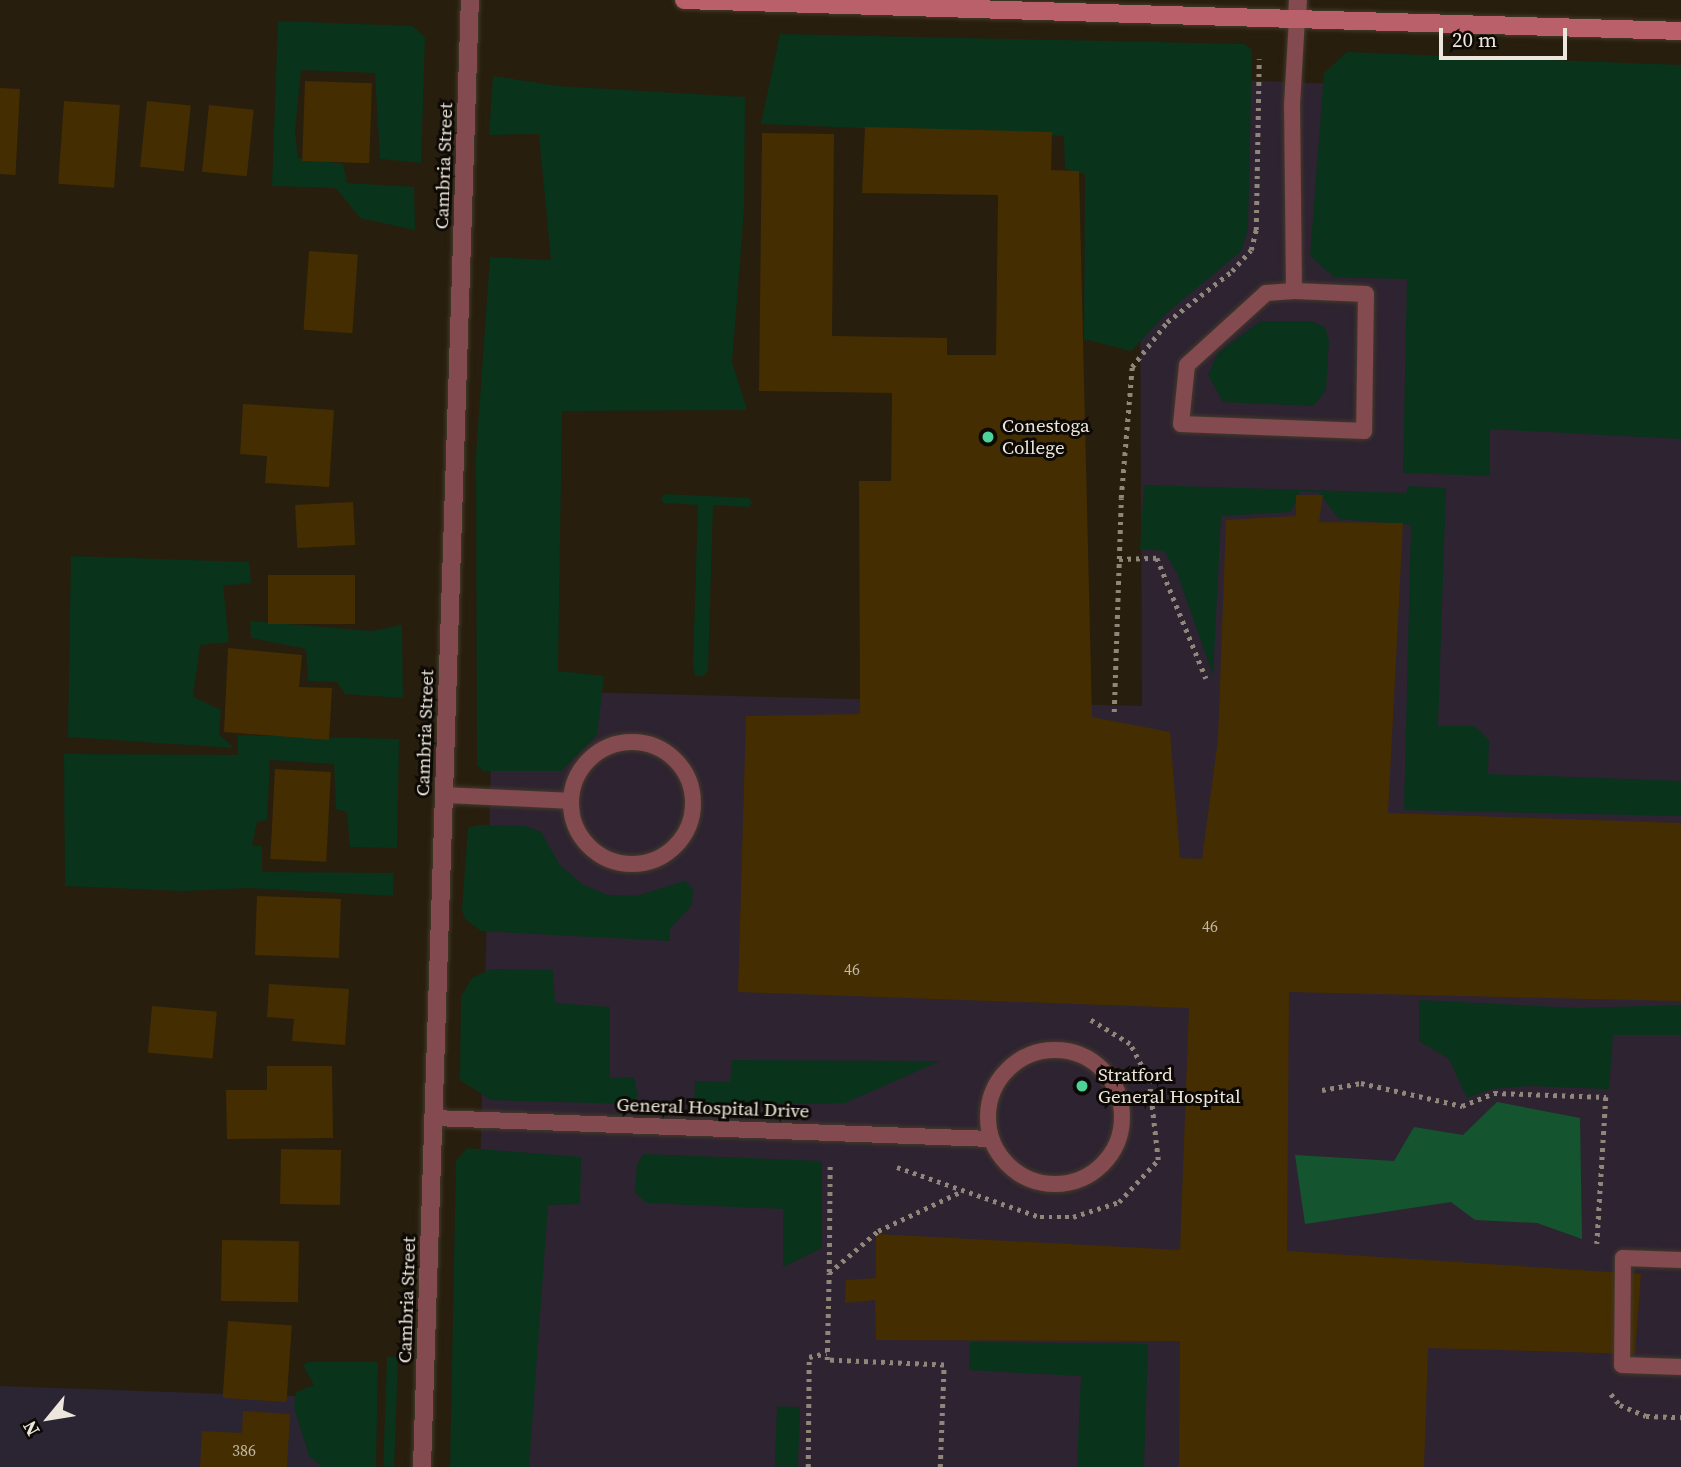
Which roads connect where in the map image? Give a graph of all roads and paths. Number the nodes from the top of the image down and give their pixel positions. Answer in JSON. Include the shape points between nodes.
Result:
{"nodes":[{"id":1,"x":470,"y":0,"type":"edge"},
{"id":2,"x":684,"y":0,"type":"edge"},
{"id":3,"x":1298,"y":9,"type":"edge"},
{"id":4,"x":1681,"y":31,"type":"edge"},
{"id":5,"x":1294,"y":291,"type":"junction"},
{"id":6,"x":1119,"y":559,"type":"dead end"},
{"id":7,"x":1206,"y":678,"type":"dead end"},
{"id":8,"x":444,"y":795,"type":"junction"},
{"id":9,"x":571,"y":801,"type":"junction"},
{"id":10,"x":1322,"y":1090,"type":"dead end"},
{"id":11,"x":434,"y":1118,"type":"junction"},
{"id":12,"x":991,"y":1139,"type":"junction"},
{"id":13,"x":830,"y":1155,"type":"dead end"},
{"id":14,"x":961,"y":1191,"type":"dead end"},
{"id":15,"x":1597,"y":1247,"type":"dead end"},
{"id":16,"x":1681,"y":1260,"type":"edge"},
{"id":17,"x":829,"y":1273,"type":"junction"},
{"id":18,"x":828,"y":1353,"type":"junction"},
{"id":19,"x":1681,"y":1367,"type":"edge"},
{"id":20,"x":1606,"y":1388,"type":"dead end"},
{"id":21,"x":1681,"y":1417,"type":"edge"},
{"id":22,"x":422,"y":1467,"type":"edge"},
{"id":23,"x":808,"y":1467,"type":"edge"},
{"id":24,"x":940,"y":1467,"type":"edge"}],
"edges":[{"from":1,"to":8,"type":"street","name":"Cambria Street"},
{"from":2,"to":3,"type":"street"},
{"from":3,"to":4,"type":"street"},
{"from":3,"to":5,"type":"lane","via":[[1292,105]]},
{"from":5,"to":5,"type":"lane","via":[[1266,293],[1187,365],[1181,424],[1364,431],[1366,294]]},
{"from":6,"to":7,"type":"path","via":[[1157,558]]},
{"from":8,"to":9,"type":"lane"},
{"from":8,"to":11,"type":"street","name":"Cambria Street"},
{"from":9,"to":9,"type":"lane","via":[[575,830],[588,847],[625,864],[648,863],[667,854],[688,830],[693,809],[686,772],[664,749],[644,742],[623,741],[594,753],[580,769]]},
{"from":10,"to":15,"type":"path","via":[[1361,1083],[1462,1106],[1494,1093],[1606,1097]]},
{"from":11,"to":12,"type":"lane","name":"General Hospital Drive"},
{"from":11,"to":22,"type":"street","name":"Cambria Street"},
{"from":12,"to":12,"type":"lane","via":[[1009,1166],[1026,1179],[1049,1185],[1073,1183],[1094,1173],[1116,1148],[1123,1125],[1122,1107],[1114,1085],[1091,1060],[1070,1051],[1046,1050],[1016,1062],[1000,1078],[989,1100]]},
{"from":13,"to":17,"type":"path"},
{"from":14,"to":17,"type":"path","via":[[878,1231]]},
{"from":16,"to":19,"type":"lane","via":[[1623,1258],[1622,1365]]},
{"from":17,"to":18,"type":"path"},
{"from":18,"to":23,"type":"path","via":[[809,1357]]},
{"from":18,"to":24,"type":"path","via":[[827,1360],[944,1366]]},
{"from":20,"to":21,"type":"path","via":[[1620,1405],[1646,1416]]}]}
